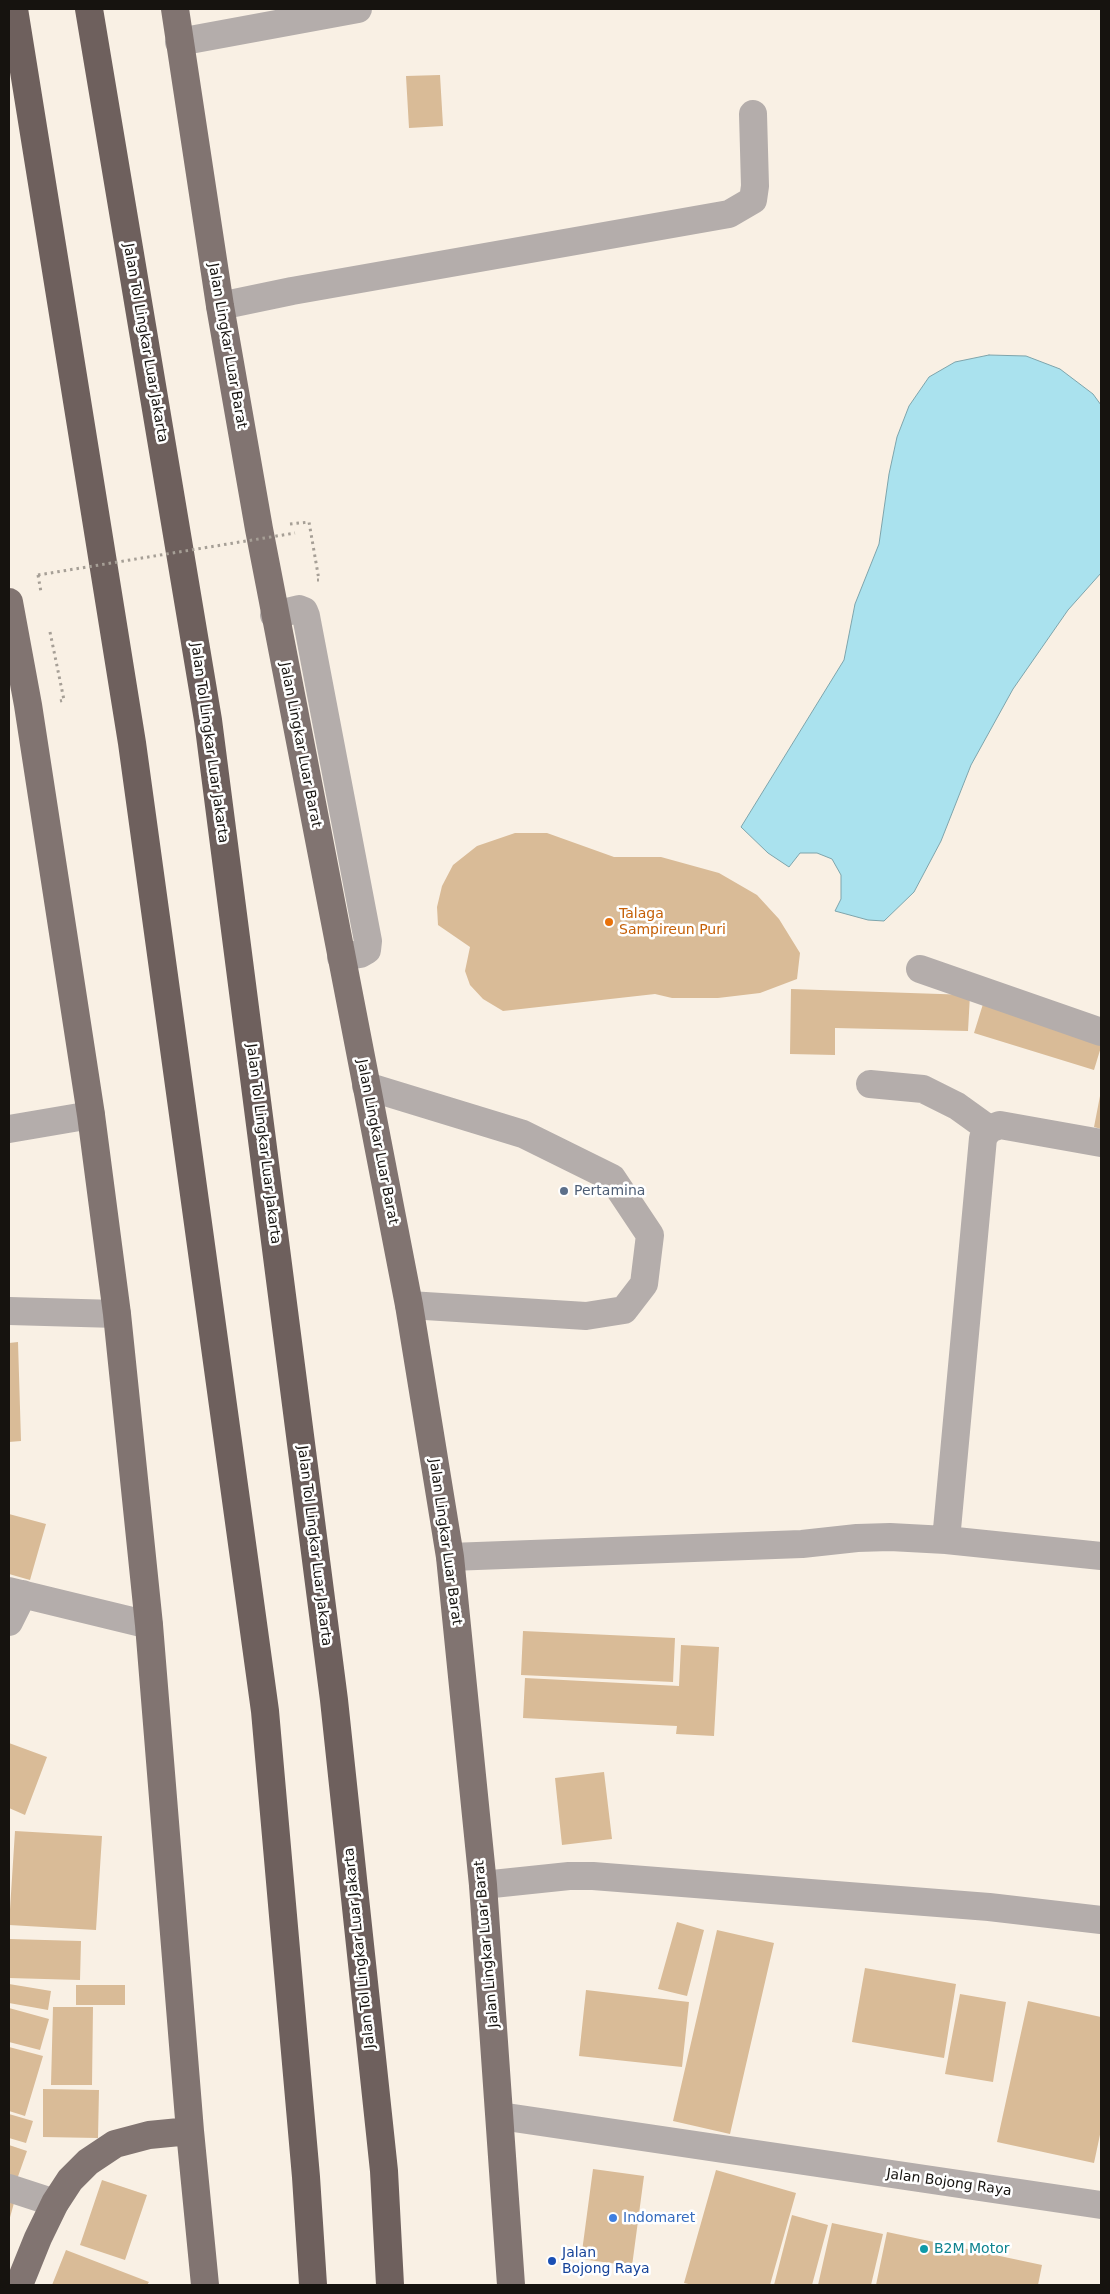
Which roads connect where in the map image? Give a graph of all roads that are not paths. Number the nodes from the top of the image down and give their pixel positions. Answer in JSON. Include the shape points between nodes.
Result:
{"nodes":[{"id":1,"x":14,"y":9,"type":"edge"},
{"id":2,"x":89,"y":9,"type":"edge"},
{"id":3,"x":175,"y":9,"type":"edge"},
{"id":4,"x":358,"y":9,"type":"edge"},
{"id":5,"x":286,"y":15,"type":"edge"},
{"id":6,"x":179,"y":42,"type":"junction"},
{"id":7,"x":753,"y":114,"type":"dead end"},
{"id":8,"x":220,"y":306,"type":"junction"},
{"id":9,"x":9,"y":602,"type":"edge"},
{"id":10,"x":920,"y":969,"type":"dead end"},
{"id":11,"x":1101,"y":1032,"type":"edge"},
{"id":12,"x":870,"y":1084,"type":"dead end"},
{"id":13,"x":366,"y":1086,"type":"junction"},
{"id":14,"x":91,"y":1115,"type":"junction"},
{"id":15,"x":9,"y":1129,"type":"edge"},
{"id":16,"x":989,"y":1129,"type":"junction"},
{"id":17,"x":1101,"y":1143,"type":"edge"},
{"id":18,"x":409,"y":1305,"type":"junction"},
{"id":19,"x":9,"y":1311,"type":"edge"},
{"id":20,"x":116,"y":1314,"type":"junction"},
{"id":21,"x":946,"y":1540,"type":"junction"},
{"id":22,"x":450,"y":1556,"type":"junction"},
{"id":23,"x":1101,"y":1556,"type":"edge"},
{"id":24,"x":16,"y":1592,"type":"edge"},
{"id":25,"x":9,"y":1622,"type":"edge"},
{"id":26,"x":149,"y":1625,"type":"junction"},
{"id":27,"x":483,"y":1885,"type":"junction"},
{"id":28,"x":1101,"y":1920,"type":"edge"},
{"id":29,"x":500,"y":2116,"type":"junction"},
{"id":30,"x":190,"y":2131,"type":"junction"},
{"id":31,"x":9,"y":2188,"type":"edge"},
{"id":32,"x":55,"y":2203,"type":"junction"},
{"id":33,"x":1101,"y":2205,"type":"edge"},
{"id":34,"x":16,"y":2279,"type":"edge"},
{"id":35,"x":205,"y":2285,"type":"edge"},
{"id":36,"x":313,"y":2285,"type":"edge"},
{"id":37,"x":390,"y":2285,"type":"edge"},
{"id":38,"x":511,"y":2285,"type":"edge"}],
"edges":[{"from":1,"to":36,"type":"highway","via":[[132,743],[265,1711]]},
{"from":2,"to":37,"type":"highway","name":"Jalan Tol Lingkar Luar Jakarta","via":[[210,730],[334,1700],[384,2171]]},
{"from":3,"to":6,"type":"main road","name":"Jalan Lingkar Luar Barat"},
{"from":4,"to":5,"type":"street"},
{"from":5,"to":6,"type":"street"},
{"from":6,"to":8,"type":"main road","name":"Jalan Lingkar Luar Barat"},
{"from":7,"to":8,"type":"street","via":[[753,200],[729,214]]},
{"from":8,"to":13,"type":"main road","name":"Jalan Lingkar Luar Barat","via":[[274,615]]},
{"from":9,"to":14,"type":"main road","via":[[28,705]]},
{"from":10,"to":11,"type":"street"},
{"from":12,"to":16,"type":"street","via":[[924,1089],[958,1106]]},
{"from":13,"to":18,"type":"main road","name":"Jalan Lingkar Luar Barat"},
{"from":13,"to":18,"type":"street","via":[[523,1134],[612,1178],[650,1235],[644,1284],[624,1310],[586,1316]]},
{"from":14,"to":15,"type":"street"},
{"from":14,"to":20,"type":"main road"},
{"from":16,"to":17,"type":"street","via":[[1000,1125]]},
{"from":16,"to":21,"type":"street","via":[[983,1138]]},
{"from":18,"to":22,"type":"main road","name":"Jalan Lingkar Luar Barat"},
{"from":19,"to":20,"type":"street"},
{"from":20,"to":26,"type":"main road"},
{"from":21,"to":22,"type":"street","via":[[857,1538],[802,1544]]},
{"from":21,"to":23,"type":"street"},
{"from":22,"to":27,"type":"main road","name":"Jalan Lingkar Luar Barat"},
{"from":24,"to":25,"type":"street"},
{"from":24,"to":26,"type":"street"},
{"from":26,"to":30,"type":"main road"},
{"from":27,"to":28,"type":"street","via":[[593,1876],[989,1907]]},
{"from":27,"to":29,"type":"main road","name":"Jalan Lingkar Luar Barat"},
{"from":29,"to":33,"type":"street","name":"Jalan Bojong Raya"},
{"from":29,"to":38,"type":"main road","name":"Jalan Lingkar Luar Barat"},
{"from":30,"to":32,"type":"main road","via":[[149,2135],[115,2144],[88,2162],[70,2180]]},
{"from":30,"to":35,"type":"main road"},
{"from":31,"to":32,"type":"street"},
{"from":32,"to":34,"type":"main road"}]}
